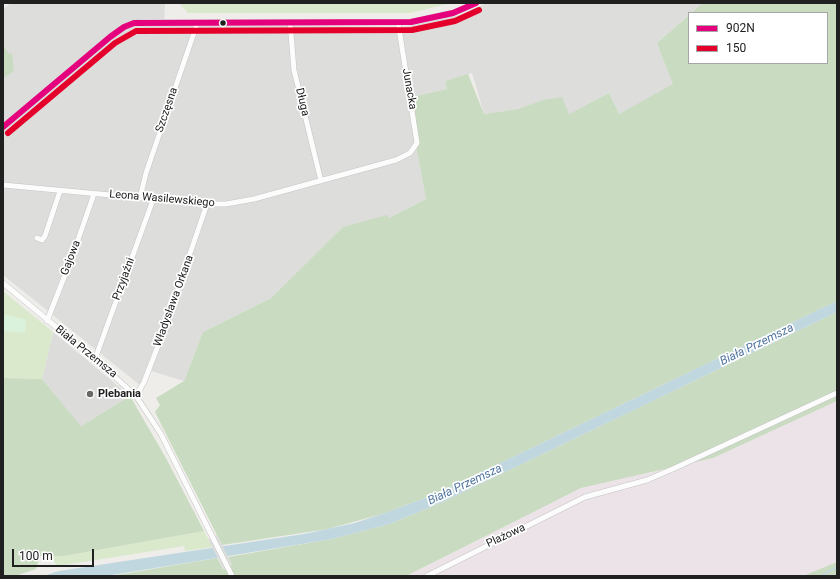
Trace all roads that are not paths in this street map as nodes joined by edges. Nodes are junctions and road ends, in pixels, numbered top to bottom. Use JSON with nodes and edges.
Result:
{"nodes":[{"id":1,"x":476,"y":3,"type":"edge"},
{"id":2,"x":196,"y":22,"type":"junction"},
{"id":3,"x":290,"y":22,"type":"junction"},
{"id":4,"x":398,"y":22,"type":"junction"},
{"id":5,"x":3,"y":127,"type":"edge"},
{"id":6,"x":410,"y":153,"type":"joint"},
{"id":7,"x":321,"y":181,"type":"junction"},
{"id":8,"x":3,"y":185,"type":"edge"},
{"id":9,"x":60,"y":190,"type":"junction"},
{"id":10,"x":94,"y":194,"type":"junction"},
{"id":11,"x":140,"y":198,"type":"junction"},
{"id":12,"x":153,"y":200,"type":"junction"},
{"id":13,"x":207,"y":204,"type":"junction"},
{"id":14,"x":37,"y":238,"type":"dead end"},
{"id":15,"x":3,"y":283,"type":"edge"},
{"id":16,"x":47,"y":321,"type":"junction"},
{"id":17,"x":95,"y":359,"type":"junction"},
{"id":18,"x":837,"y":393,"type":"edge"},
{"id":19,"x":136,"y":396,"type":"junction"},
{"id":20,"x":232,"y":576,"type":"edge"},
{"id":21,"x":427,"y":576,"type":"edge"}],
"edges":[{"from":1,"to":4,"type":"street"},
{"from":2,"to":3,"type":"street"},
{"from":2,"to":5,"type":"street"},
{"from":2,"to":11,"type":"street","name":"Szczęsna"},
{"from":3,"to":4,"type":"street"},
{"from":3,"to":7,"type":"street","name":"Długa"},
{"from":4,"to":6,"type":"street","name":"Junacka"},
{"from":6,"to":7,"type":"street","name":"Leona Wasilewskiego"},
{"from":7,"to":13,"type":"street","name":"Leona Wasilewskiego"},
{"from":8,"to":9,"type":"street","name":"Leona Wasilewskiego"},
{"from":9,"to":10,"type":"street","name":"Leona Wasilewskiego"},
{"from":9,"to":14,"type":"street"},
{"from":10,"to":11,"type":"street","name":"Leona Wasilewskiego"},
{"from":10,"to":16,"type":"street","name":"Gajowa"},
{"from":11,"to":12,"type":"street","name":"Leona Wasilewskiego"},
{"from":12,"to":13,"type":"street","name":"Leona Wasilewskiego"},
{"from":12,"to":17,"type":"street","name":"Przyjaźni"},
{"from":13,"to":19,"type":"street","name":"Władysława Orkana"},
{"from":15,"to":16,"type":"street","name":"Biała Przemsza"},
{"from":16,"to":17,"type":"street","name":"Biała Przemsza"},
{"from":17,"to":19,"type":"street","name":"Biała Przemsza"},
{"from":18,"to":21,"type":"street","name":"Plażowa"},
{"from":19,"to":20,"type":"street","name":"Biała Przemsza"}]}
